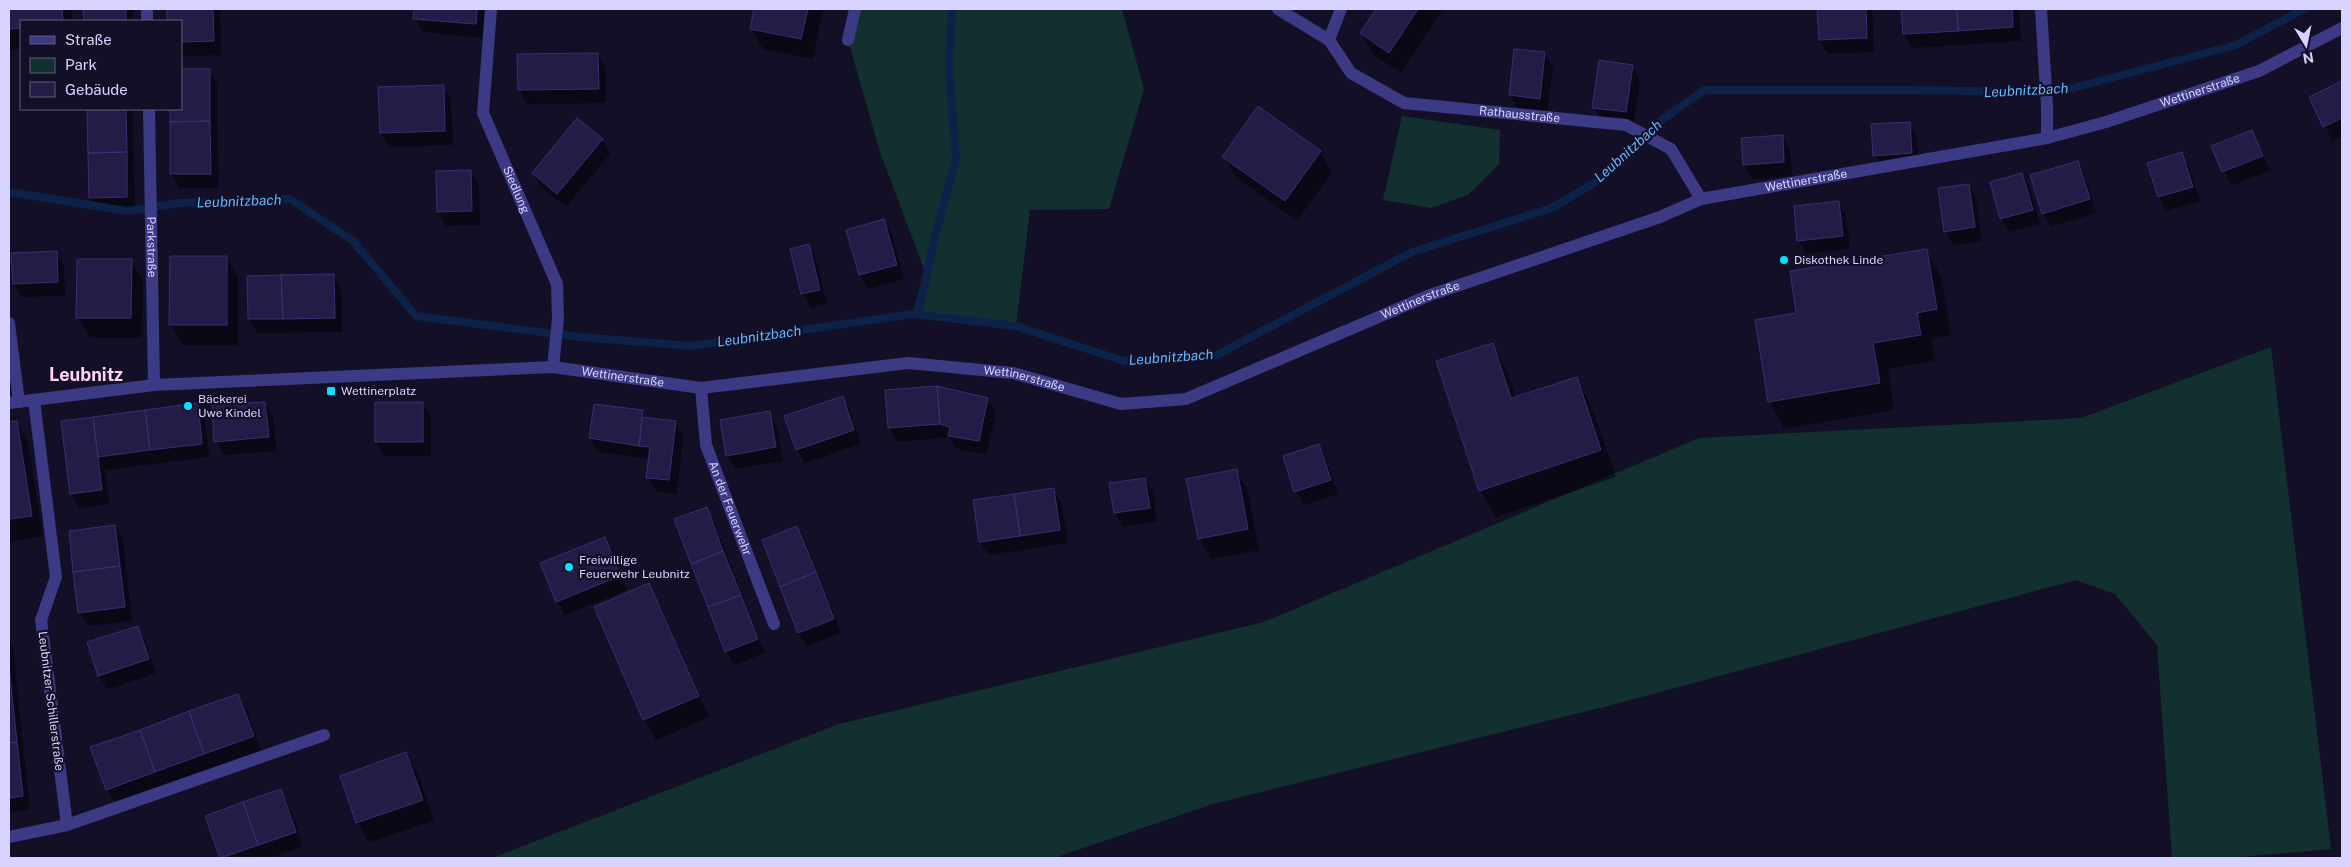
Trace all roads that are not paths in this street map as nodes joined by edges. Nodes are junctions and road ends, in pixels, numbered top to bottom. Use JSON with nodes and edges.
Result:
{"nodes":[{"id":1,"x":491,"y":9,"type":"edge"},
{"id":2,"x":855,"y":9,"type":"edge"},
{"id":3,"x":1278,"y":9,"type":"edge"},
{"id":4,"x":1341,"y":9,"type":"edge"},
{"id":5,"x":2042,"y":9,"type":"edge"},
{"id":6,"x":2342,"y":28,"type":"edge"},
{"id":7,"x":848,"y":40,"type":"dead end"},
{"id":8,"x":1329,"y":40,"type":"junction"},
{"id":9,"x":149,"y":110,"type":"edge"},
{"id":10,"x":2047,"y":138,"type":"junction"},
{"id":11,"x":1701,"y":199,"type":"junction"},
{"id":12,"x":9,"y":323,"type":"edge"},
{"id":13,"x":553,"y":367,"type":"junction"},
{"id":14,"x":154,"y":385,"type":"junction"},
{"id":15,"x":701,"y":388,"type":"junction"},
{"id":16,"x":34,"y":400,"type":"junction"},
{"id":17,"x":14,"y":402,"type":"edge"},
{"id":18,"x":774,"y":624,"type":"dead end"},
{"id":19,"x":324,"y":735,"type":"dead end"},
{"id":20,"x":67,"y":825,"type":"junction"},
{"id":21,"x":9,"y":837,"type":"edge"}],
"edges":[{"from":1,"to":13,"type":"street","name":"Siedlung"},
{"from":2,"to":7,"type":"street"},
{"from":3,"to":8,"type":"street","name":"Rathausstraße"},
{"from":4,"to":8,"type":"street"},
{"from":5,"to":10,"type":"street"},
{"from":6,"to":10,"type":"street","name":"Wettinerstraße"},
{"from":8,"to":11,"type":"street","name":"Rathausstraße"},
{"from":9,"to":14,"type":"street","name":"Parkstraße"},
{"from":10,"to":11,"type":"street","name":"Wettinerstraße"},
{"from":11,"to":15,"type":"street","name":"Wettinerstraße"},
{"from":12,"to":17,"type":"street"},
{"from":13,"to":14,"type":"street","name":"Wettinerstraße"},
{"from":13,"to":15,"type":"street","name":"Wettinerstraße"},
{"from":14,"to":16,"type":"street"},
{"from":15,"to":18,"type":"street","name":"An der Feuerwehr"},
{"from":16,"to":17,"type":"street"},
{"from":16,"to":20,"type":"street","name":"Leubnitzer Schillerstraße"},
{"from":19,"to":20,"type":"street"},
{"from":20,"to":21,"type":"street"}]}
